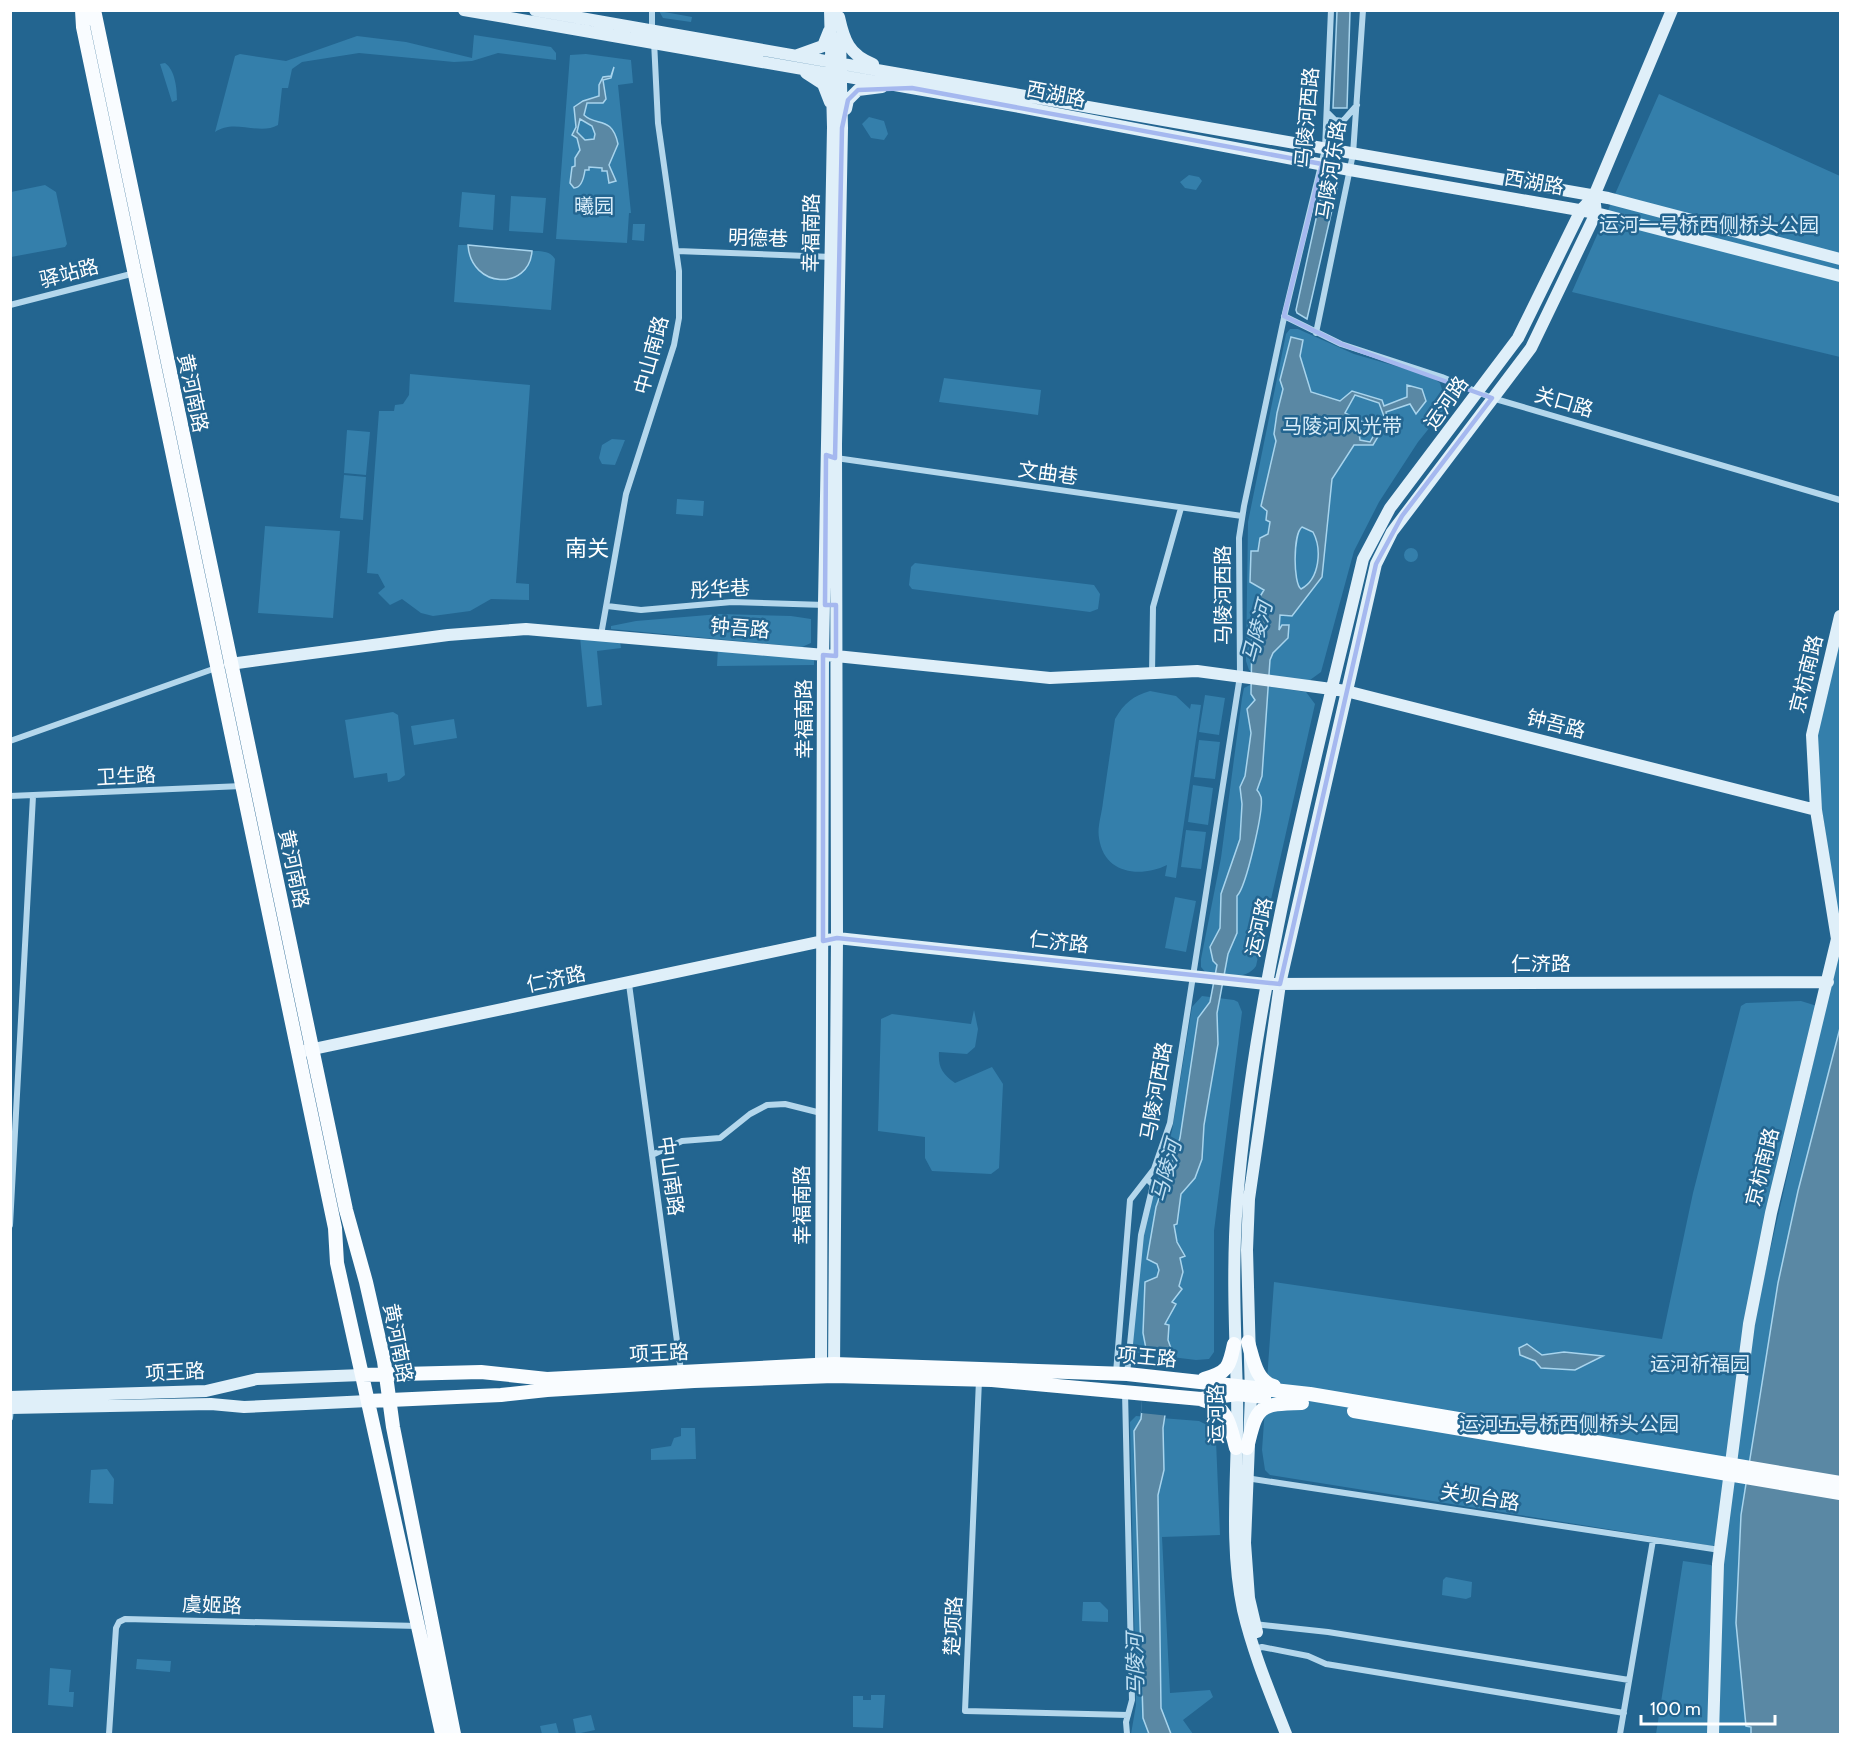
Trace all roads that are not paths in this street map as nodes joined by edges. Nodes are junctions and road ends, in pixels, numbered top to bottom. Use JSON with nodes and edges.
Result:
{"nodes":[{"id":1,"x":81,"y":10,"type":"edge"},
{"id":2,"x":94,"y":10,"type":"edge"},
{"id":3,"x":100,"y":10,"type":"edge"},
{"id":4,"x":464,"y":10,"type":"edge"},
{"id":5,"x":534,"y":10,"type":"edge"},
{"id":6,"x":652,"y":10,"type":"edge"},
{"id":7,"x":1331,"y":10,"type":"edge"},
{"id":8,"x":1363,"y":10,"type":"edge"},
{"id":9,"x":1671,"y":10,"type":"edge"},
{"id":10,"x":834,"y":14,"type":"edge"},
{"id":11,"x":90,"y":27,"type":"junction"},
{"id":12,"x":653,"y":38,"type":"junction"},
{"id":13,"x":792,"y":62,"type":"junction"},
{"id":14,"x":838,"y":68,"type":"junction"},
{"id":15,"x":913,"y":82,"type":"junction"},
{"id":16,"x":1357,"y":104,"type":"junction"},
{"id":17,"x":1328,"y":112,"type":"junction"},
{"id":18,"x":838,"y":127,"type":"junction"},
{"id":19,"x":1325,"y":149,"type":"junction"},
{"id":20,"x":1353,"y":154,"type":"junction"},
{"id":21,"x":1322,"y":164,"type":"junction"},
{"id":22,"x":1350,"y":170,"type":"junction"},
{"id":23,"x":1594,"y":196,"type":"junction"},
{"id":24,"x":1581,"y":210,"type":"junction"},
{"id":25,"x":1596,"y":213,"type":"junction"},
{"id":26,"x":677,"y":251,"type":"junction"},
{"id":27,"x":835,"y":258,"type":"junction"},
{"id":28,"x":1840,"y":259,"type":"edge"},
{"id":29,"x":135,"y":273,"type":"junction"},
{"id":30,"x":1840,"y":276,"type":"edge"},
{"id":31,"x":10,"y":305,"type":"edge"},
{"id":32,"x":1284,"y":316,"type":"junction"},
{"id":33,"x":1316,"y":333,"type":"junction"},
{"id":34,"x":1477,"y":392,"type":"junction"},
{"id":35,"x":1492,"y":398,"type":"junction"},
{"id":36,"x":831,"y":456,"type":"junction"},
{"id":37,"x":1840,"y":500,"type":"edge"},
{"id":38,"x":1181,"y":508,"type":"junction"},
{"id":39,"x":1242,"y":516,"type":"junction"},
{"id":40,"x":830,"y":605,"type":"junction"},
{"id":41,"x":607,"y":606,"type":"junction"},
{"id":42,"x":1840,"y":616,"type":"edge"},
{"id":43,"x":601,"y":635,"type":"junction"},
{"id":44,"x":830,"y":656,"type":"junction"},
{"id":45,"x":224,"y":666,"type":"junction"},
{"id":46,"x":1152,"y":674,"type":"junction"},
{"id":47,"x":1244,"y":676,"type":"junction"},
{"id":48,"x":1332,"y":688,"type":"junction"},
{"id":49,"x":1346,"y":690,"type":"junction"},
{"id":50,"x":10,"y":741,"type":"edge"},
{"id":51,"x":242,"y":786,"type":"junction"},
{"id":52,"x":10,"y":796,"type":"edge"},
{"id":53,"x":33,"y":796,"type":"junction"},
{"id":54,"x":1816,"y":810,"type":"junction"},
{"id":55,"x":837,"y":938,"type":"junction"},
{"id":56,"x":823,"y":941,"type":"junction"},
{"id":57,"x":1191,"y":976,"type":"junction"},
{"id":58,"x":1828,"y":982,"type":"junction"},
{"id":59,"x":629,"y":984,"type":"junction"},
{"id":60,"x":1266,"y":984,"type":"junction"},
{"id":61,"x":1280,"y":984,"type":"junction"},
{"id":62,"x":312,"y":1049,"type":"junction"},
{"id":63,"x":297,"y":1053,"type":"junction"},
{"id":64,"x":822,"y":1114,"type":"junction"},
{"id":65,"x":652,"y":1155,"type":"junction"},
{"id":66,"x":1147,"y":1179,"type":"junction"},
{"id":67,"x":10,"y":1225,"type":"edge"},
{"id":68,"x":1241,"y":1343,"type":"junction"},
{"id":69,"x":827,"y":1370,"type":"junction"},
{"id":70,"x":681,"y":1371,"type":"junction"},
{"id":71,"x":1121,"y":1373,"type":"junction"},
{"id":72,"x":387,"y":1374,"type":"junction"},
{"id":73,"x":362,"y":1375,"type":"junction"},
{"id":74,"x":980,"y":1380,"type":"junction"},
{"id":75,"x":1197,"y":1382,"type":"junction"},
{"id":76,"x":1244,"y":1390,"type":"junction"},
{"id":77,"x":1125,"y":1391,"type":"junction"},
{"id":78,"x":10,"y":1397,"type":"edge"},
{"id":79,"x":1201,"y":1399,"type":"junction"},
{"id":80,"x":1306,"y":1399,"type":"junction"},
{"id":81,"x":368,"y":1401,"type":"junction"},
{"id":82,"x":389,"y":1401,"type":"junction"},
{"id":83,"x":11,"y":1408,"type":"edge"},
{"id":84,"x":10,"y":1418,"type":"edge"},
{"id":85,"x":1242,"y":1448,"type":"junction"},
{"id":86,"x":1241,"y":1477,"type":"junction"},
{"id":87,"x":1840,"y":1483,"type":"edge"},
{"id":88,"x":1840,"y":1493,"type":"edge"},
{"id":89,"x":1653,"y":1540,"type":"junction"},
{"id":90,"x":1720,"y":1550,"type":"junction"},
{"id":91,"x":1251,"y":1625,"type":"junction"},
{"id":92,"x":419,"y":1626,"type":"junction"},
{"id":93,"x":1258,"y":1648,"type":"junction"},
{"id":94,"x":1629,"y":1680,"type":"junction"},
{"id":95,"x":1624,"y":1713,"type":"junction"},
{"id":96,"x":1128,"y":1715,"type":"junction"},
{"id":97,"x":109,"y":1734,"type":"edge"},
{"id":98,"x":442,"y":1734,"type":"edge"},
{"id":99,"x":454,"y":1734,"type":"edge"},
{"id":100,"x":1127,"y":1734,"type":"edge"},
{"id":101,"x":1286,"y":1734,"type":"edge"},
{"id":102,"x":1295,"y":1734,"type":"edge"},
{"id":103,"x":1620,"y":1734,"type":"edge"},
{"id":104,"x":1713,"y":1734,"type":"edge"}],
"edges":[{"from":1,"to":11,"type":"main road"},
{"from":2,"to":11,"type":"main road","name":"黄河南路"},
{"from":3,"to":11,"type":"street"},
{"from":4,"to":12,"type":"street","name":"西湖路"},
{"from":5,"to":12,"type":"street","name":"西湖路"},
{"from":6,"to":12,"type":"street","name":"中山南路"},
{"from":7,"to":17,"type":"street","name":"马陵河西路"},
{"from":8,"to":16,"type":"street","name":"马陵河东路"},
{"from":9,"to":23,"type":"street","name":"运河路"},
{"from":10,"to":13,"type":"street"},
{"from":10,"to":14,"type":"street","name":"幸福南路"},
{"from":10,"to":15,"type":"street"},
{"from":11,"to":29,"type":"main road","name":"黄河南路"},
{"from":11,"to":45,"type":"main road","name":"黄河南路"},
{"from":12,"to":13,"type":"street","name":"西湖路"},
{"from":12,"to":26,"type":"street","name":"中山南路"},
{"from":13,"to":14,"type":"street","name":"西湖路"},
{"from":13,"to":18,"type":"street"},
{"from":14,"to":15,"type":"street","name":"西湖路"},
{"from":14,"to":18,"type":"street","name":"幸福南路"},
{"from":15,"to":18,"type":"street"},
{"from":15,"to":19,"type":"street","name":"西湖路"},
{"from":15,"to":21,"type":"street","name":"西湖路"},
{"from":16,"to":17,"type":"street"},
{"from":16,"to":20,"type":"street","name":"马陵河东路"},
{"from":17,"to":19,"type":"street","name":"马陵河西路"},
{"from":18,"to":27,"type":"street","name":"幸福南路"},
{"from":19,"to":20,"type":"street","name":"西湖路"},
{"from":19,"to":21,"type":"street","name":"马陵河西路"},
{"from":20,"to":22,"type":"street","name":"马陵河东路"},
{"from":20,"to":23,"type":"street","name":"西湖路"},
{"from":21,"to":22,"type":"street","name":"西湖路"},
{"from":21,"to":32,"type":"street","name":"马陵河西路"},
{"from":22,"to":24,"type":"street","name":"西湖路"},
{"from":22,"to":33,"type":"street","name":"马陵河东路"},
{"from":23,"to":24,"type":"street","name":"运河路"},
{"from":23,"to":25,"type":"street","name":"运河路"},
{"from":23,"to":28,"type":"street","name":"西湖路"},
{"from":24,"to":25,"type":"street","name":"西湖路"},
{"from":24,"to":34,"type":"street","name":"运河路"},
{"from":25,"to":30,"type":"street","name":"西湖路"},
{"from":25,"to":35,"type":"street","name":"运河路"},
{"from":26,"to":27,"type":"street","name":"明德巷"},
{"from":26,"to":41,"type":"street","name":"中山南路"},
{"from":27,"to":36,"type":"street","name":"幸福南路"},
{"from":29,"to":31,"type":"street","name":"驿站路"},
{"from":29,"to":45,"type":"main road","name":"黄河南路"},
{"from":32,"to":33,"type":"street","name":"关口路"},
{"from":32,"to":39,"type":"street","name":"马陵河西路"},
{"from":33,"to":34,"type":"street","name":"关口路"},
{"from":34,"to":35,"type":"street","name":"关口路"},
{"from":34,"to":48,"type":"street","name":"运河路"},
{"from":35,"to":37,"type":"street","name":"关口路"},
{"from":35,"to":49,"type":"street","name":"运河路"},
{"from":36,"to":38,"type":"street","name":"文曲巷"},
{"from":36,"to":40,"type":"street","name":"幸福南路"},
{"from":38,"to":39,"type":"street","name":"文曲巷"},
{"from":38,"to":46,"type":"street"},
{"from":39,"to":47,"type":"street","name":"马陵河西路"},
{"from":40,"to":41,"type":"street","name":"彤华巷"},
{"from":40,"to":44,"type":"street","name":"幸福南路"},
{"from":41,"to":43,"type":"street","name":"中山南路"},
{"from":42,"to":54,"type":"street","name":"京杭南路"},
{"from":43,"to":44,"type":"street","name":"钟吾路"},
{"from":43,"to":45,"type":"street","name":"钟吾路"},
{"from":44,"to":46,"type":"street","name":"钟吾路"},
{"from":44,"to":55,"type":"street","name":"幸福南路"},
{"from":44,"to":56,"type":"street","name":"幸福南路"},
{"from":45,"to":50,"type":"street"},
{"from":45,"to":51,"type":"main road","name":"黄河南路"},
{"from":45,"to":62,"type":"main road","name":"黄河南路"},
{"from":46,"to":47,"type":"street","name":"钟吾路"},
{"from":47,"to":48,"type":"street","name":"钟吾路"},
{"from":47,"to":57,"type":"street","name":"马陵河西路"},
{"from":48,"to":49,"type":"street","name":"钟吾路"},
{"from":48,"to":60,"type":"street","name":"运河路"},
{"from":49,"to":54,"type":"street","name":"钟吾路"},
{"from":49,"to":61,"type":"street","name":"运河路"},
{"from":51,"to":53,"type":"street","name":"卫生路"},
{"from":51,"to":63,"type":"main road","name":"黄河南路"},
{"from":52,"to":53,"type":"street","name":"卫生路"},
{"from":53,"to":67,"type":"street"},
{"from":54,"to":58,"type":"street","name":"京杭南路"},
{"from":55,"to":56,"type":"street","name":"仁济路"},
{"from":55,"to":57,"type":"street","name":"仁济路"},
{"from":55,"to":69,"type":"street","name":"幸福南路"},
{"from":56,"to":59,"type":"street","name":"仁济路"},
{"from":56,"to":64,"type":"street","name":"幸福南路"},
{"from":57,"to":60,"type":"street","name":"仁济路"},
{"from":57,"to":66,"type":"street","name":"马陵河西路"},
{"from":58,"to":61,"type":"street","name":"仁济路"},
{"from":58,"to":90,"type":"street","name":"京杭南路"},
{"from":59,"to":62,"type":"street","name":"仁济路"},
{"from":59,"to":65,"type":"street","name":"中山南路"},
{"from":60,"to":61,"type":"street","name":"仁济路"},
{"from":60,"to":68,"type":"street","name":"运河路"},
{"from":61,"to":68,"type":"street","name":"运河路"},
{"from":62,"to":63,"type":"street","name":"仁济路"},
{"from":62,"to":72,"type":"main road","name":"黄河南路"},
{"from":63,"to":73,"type":"main road","name":"黄河南路"},
{"from":64,"to":65,"type":"street"},
{"from":64,"to":69,"type":"street","name":"幸福南路"},
{"from":65,"to":70,"type":"street","name":"中山南路"},
{"from":66,"to":71,"type":"street"},
{"from":66,"to":71,"type":"street","name":"马陵河西路"},
{"from":68,"to":75,"type":"main road"},
{"from":68,"to":76,"type":"street","name":"运河路"},
{"from":68,"to":80,"type":"main road"},
{"from":69,"to":70,"type":"main road","name":"项王路"},
{"from":69,"to":71,"type":"main road","name":"项王路"},
{"from":69,"to":74,"type":"main road","name":"项王路"},
{"from":69,"to":82,"type":"main road","name":"项王路"},
{"from":70,"to":72,"type":"main road","name":"项王路"},
{"from":71,"to":75,"type":"main road","name":"项王路"},
{"from":72,"to":73,"type":"main road","name":"项王路"},
{"from":72,"to":82,"type":"main road","name":"黄河南路"},
{"from":73,"to":78,"type":"street","name":"项王路"},
{"from":73,"to":81,"type":"main road","name":"黄河南路"},
{"from":74,"to":77,"type":"main road","name":"项王路"},
{"from":74,"to":96,"type":"street","name":"楚项路"},
{"from":75,"to":76,"type":"main road","name":"项王路"},
{"from":76,"to":79,"type":"main road","name":"项王路"},
{"from":76,"to":80,"type":"main road","name":"项王路"},
{"from":76,"to":85,"type":"street","name":"运河路"},
{"from":77,"to":79,"type":"main road","name":"项王路"},
{"from":77,"to":96,"type":"street"},
{"from":79,"to":85,"type":"main road"},
{"from":80,"to":85,"type":"main road"},
{"from":80,"to":87,"type":"main road"},
{"from":80,"to":88,"type":"main road"},
{"from":81,"to":82,"type":"main road","name":"项王路"},
{"from":81,"to":83,"type":"street","name":"项王路"},
{"from":81,"to":92,"type":"main road","name":"黄河南路"},
{"from":82,"to":99,"type":"main road","name":"黄河南路"},
{"from":83,"to":84,"type":"street"},
{"from":85,"to":86,"type":"street","name":"运河路"},
{"from":86,"to":89,"type":"street","name":"关坝台路"},
{"from":86,"to":91,"type":"street","name":"运河路"},
{"from":89,"to":90,"type":"street","name":"关坝台路"},
{"from":89,"to":94,"type":"street"},
{"from":90,"to":104,"type":"street","name":"京杭南路"},
{"from":91,"to":93,"type":"street","name":"运河路"},
{"from":91,"to":94,"type":"street"},
{"from":92,"to":97,"type":"street","name":"虞姬路"},
{"from":92,"to":98,"type":"main road","name":"黄河南路"},
{"from":93,"to":95,"type":"street"},
{"from":93,"to":101,"type":"street","name":"运河路"},
{"from":93,"to":102,"type":"street","name":"运河路"},
{"from":94,"to":95,"type":"street"},
{"from":95,"to":103,"type":"street"},
{"from":96,"to":100,"type":"street"}]}
